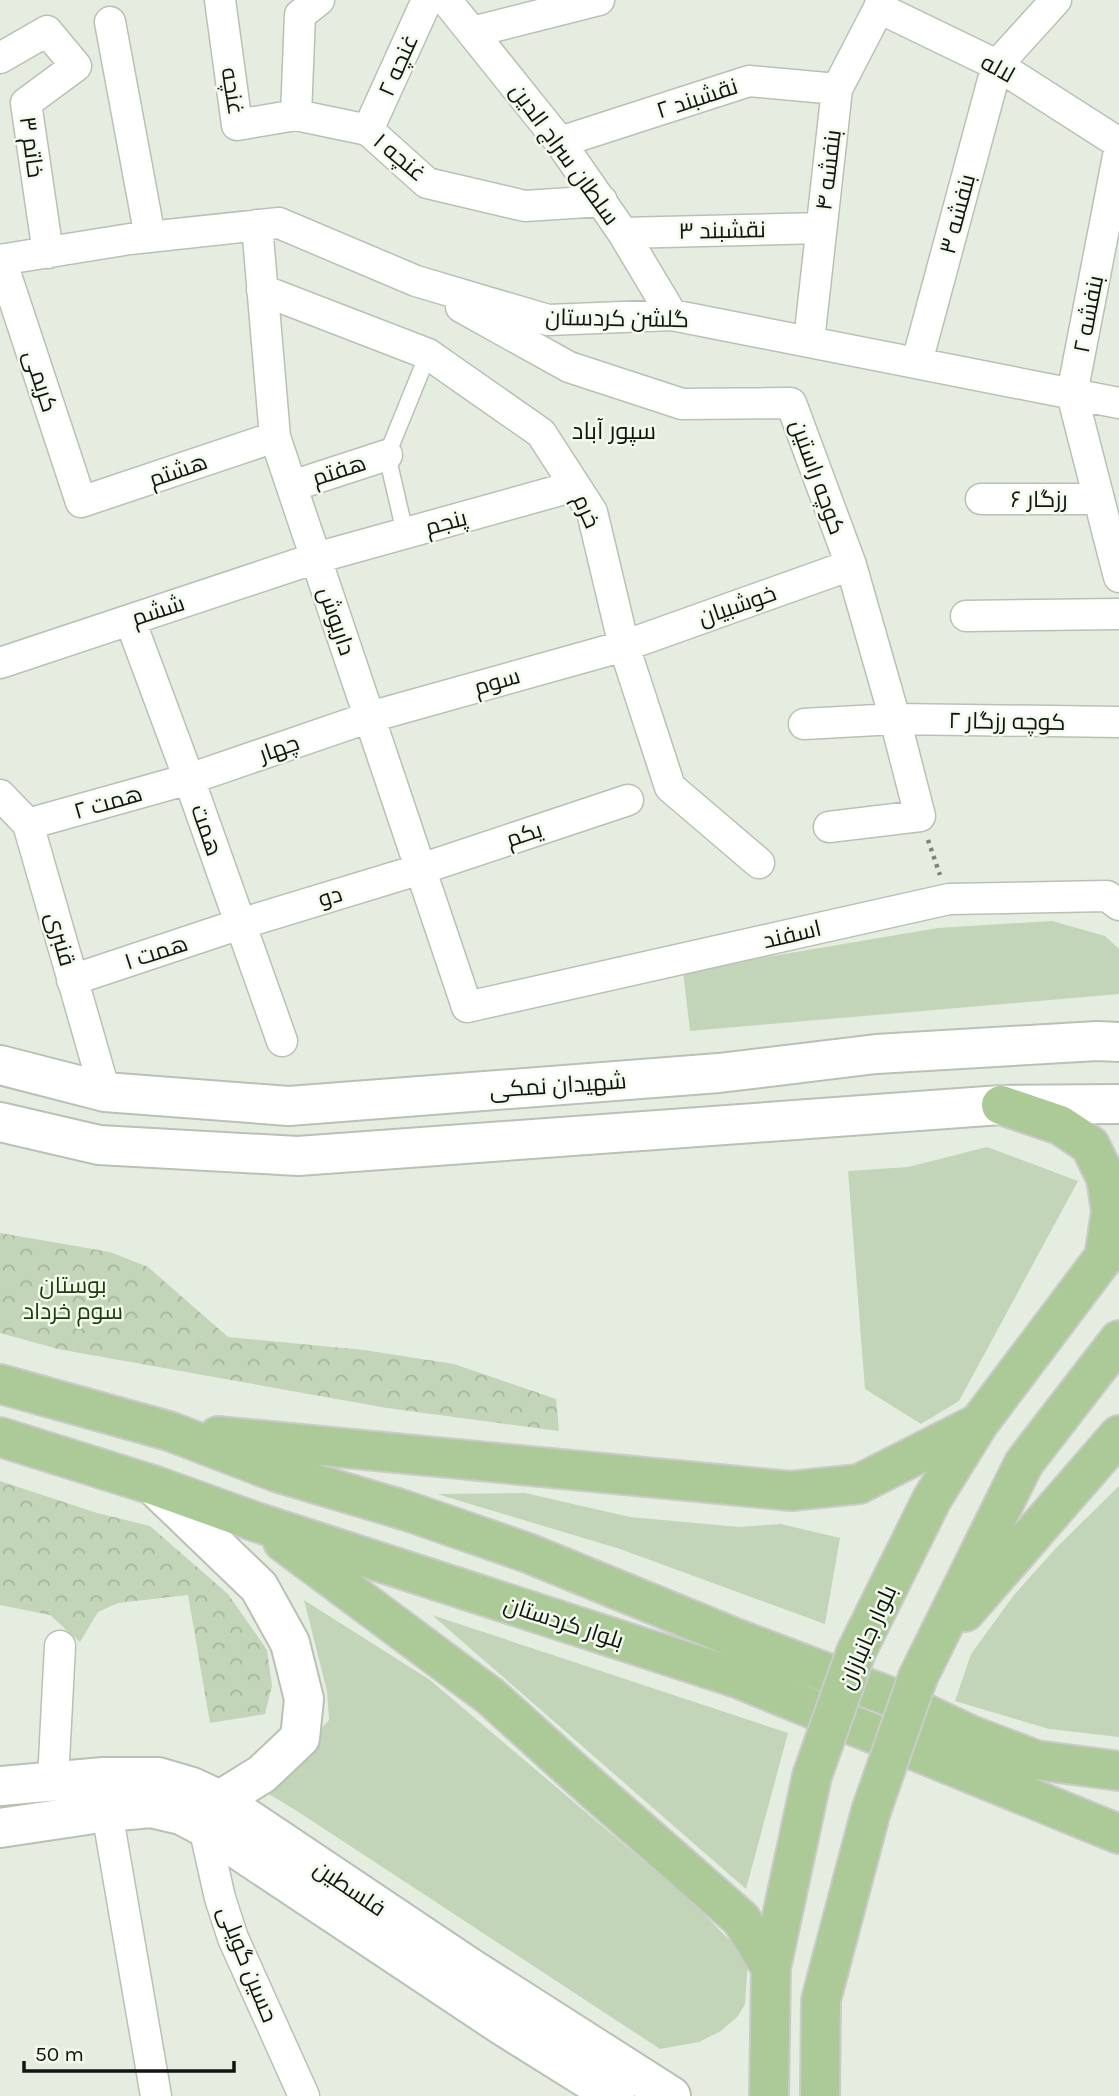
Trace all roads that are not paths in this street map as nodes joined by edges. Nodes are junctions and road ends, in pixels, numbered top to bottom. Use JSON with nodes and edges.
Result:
{"nodes":[{"id":1,"x":220,"y":0,"type":"edge"},
{"id":2,"x":427,"y":0,"type":"edge"},
{"id":3,"x":446,"y":0,"type":"edge"},
{"id":4,"x":599,"y":0,"type":"edge"},
{"id":5,"x":1056,"y":0,"type":"edge"},
{"id":6,"x":880,"y":4,"type":"edge"},
{"id":7,"x":309,"y":8,"type":"edge"},
{"id":8,"x":110,"y":22,"type":"dead end"},
{"id":9,"x":472,"y":32,"type":"junction"},
{"id":10,"x":0,"y":58,"type":"edge"},
{"id":11,"x":118,"y":65,"type":"junction"},
{"id":12,"x":997,"y":65,"type":"junction"},
{"id":13,"x":76,"y":66,"type":"junction"},
{"id":14,"x":837,"y":89,"type":"junction"},
{"id":15,"x":296,"y":115,"type":"junction"},
{"id":16,"x":368,"y":130,"type":"junction"},
{"id":17,"x":561,"y":142,"type":"junction"},
{"id":18,"x":1119,"y":143,"type":"edge"},
{"id":19,"x":1119,"y":151,"type":"edge"},
{"id":20,"x":1115,"y":188,"type":"edge"},
{"id":21,"x":602,"y":201,"type":"junction"},
{"id":22,"x":257,"y":225,"type":"junction"},
{"id":23,"x":821,"y":228,"type":"junction"},
{"id":24,"x":623,"y":233,"type":"junction"},
{"id":25,"x":150,"y":237,"type":"junction"},
{"id":26,"x":48,"y":253,"type":"junction"},
{"id":27,"x":0,"y":260,"type":"edge"},
{"id":28,"x":415,"y":281,"type":"junction"},
{"id":29,"x":262,"y":290,"type":"junction"},
{"id":30,"x":9,"y":315,"type":"edge"},
{"id":31,"x":672,"y":315,"type":"junction"},
{"id":32,"x":809,"y":341,"type":"junction"},
{"id":33,"x":428,"y":354,"type":"junction"},
{"id":34,"x":917,"y":362,"type":"junction"},
{"id":35,"x":1072,"y":394,"type":"junction"},
{"id":36,"x":1119,"y":403,"type":"edge"},
{"id":37,"x":275,"y":437,"type":"junction"},
{"id":38,"x":387,"y":455,"type":"junction"},
{"id":39,"x":292,"y":486,"type":"junction"},
{"id":40,"x":576,"y":486,"type":"junction"},
{"id":41,"x":981,"y":499,"type":"dead end"},
{"id":42,"x":1098,"y":499,"type":"junction"},
{"id":43,"x":81,"y":502,"type":"joint"},
{"id":44,"x":405,"y":533,"type":"junction"},
{"id":45,"x":316,"y":558,"type":"junction"},
{"id":46,"x":850,"y":565,"type":"junction"},
{"id":47,"x":1119,"y":577,"type":"edge"},
{"id":48,"x":1119,"y":614,"type":"edge"},
{"id":49,"x":966,"y":616,"type":"dead end"},
{"id":50,"x":130,"y":620,"type":"junction"},
{"id":51,"x":624,"y":646,"type":"junction"},
{"id":52,"x":0,"y":663,"type":"edge"},
{"id":53,"x":370,"y":717,"type":"junction"},
{"id":54,"x":895,"y":719,"type":"junction"},
{"id":55,"x":1119,"y":722,"type":"edge"},
{"id":56,"x":804,"y":724,"type":"dead end"},
{"id":57,"x":189,"y":779,"type":"junction"},
{"id":58,"x":0,"y":795,"type":"edge"},
{"id":59,"x":628,"y":800,"type":"dead end"},
{"id":60,"x":28,"y":824,"type":"junction"},
{"id":61,"x":829,"y":827,"type":"dead end"},
{"id":62,"x":760,"y":863,"type":"dead end"},
{"id":63,"x":421,"y":869,"type":"junction"},
{"id":64,"x":1119,"y":905,"type":"edge"},
{"id":65,"x":240,"y":924,"type":"junction"},
{"id":66,"x":72,"y":979,"type":"junction"},
{"id":67,"x":467,"y":1007,"type":"joint"},
{"id":68,"x":282,"y":1041,"type":"dead end"},
{"id":69,"x":1119,"y":1042,"type":"edge"},
{"id":70,"x":0,"y":1065,"type":"edge"},
{"id":71,"x":105,"y":1092,"type":"junction"},
{"id":72,"x":1119,"y":1104,"type":"edge"},
{"id":73,"x":1001,"y":1105,"type":"junction"},
{"id":74,"x":0,"y":1122,"type":"edge"},
{"id":75,"x":1112,"y":1247,"type":"edge"},
{"id":76,"x":1119,"y":1340,"type":"edge"},
{"id":77,"x":0,"y":1384,"type":"edge"},
{"id":78,"x":979,"y":1423,"type":"junction"},
{"id":79,"x":169,"y":1431,"type":"junction"},
{"id":80,"x":1119,"y":1435,"type":"edge"},
{"id":81,"x":0,"y":1437,"type":"edge"},
{"id":82,"x":152,"y":1485,"type":"junction"},
{"id":83,"x":256,"y":1522,"type":"junction"},
{"id":84,"x":260,"y":1587,"type":"junction"},
{"id":85,"x":60,"y":1646,"type":"dead end"},
{"id":86,"x":922,"y":1666,"type":"junction"},
{"id":87,"x":1037,"y":1760,"type":"junction"},
{"id":88,"x":1119,"y":1771,"type":"edge"},
{"id":89,"x":53,"y":1780,"type":"junction"},
{"id":90,"x":0,"y":1786,"type":"edge"},
{"id":91,"x":1119,"y":1790,"type":"edge"},
{"id":92,"x":107,"y":1812,"type":"junction"},
{"id":93,"x":212,"y":1814,"type":"junction"},
{"id":94,"x":0,"y":1828,"type":"edge"},
{"id":95,"x":1119,"y":1834,"type":"edge"},
{"id":96,"x":771,"y":1968,"type":"junction"},
{"id":97,"x":768,"y":2095,"type":"edge"},
{"id":98,"x":156,"y":2096,"type":"edge"},
{"id":99,"x":304,"y":2096,"type":"edge"},
{"id":100,"x":615,"y":2096,"type":"edge"},
{"id":101,"x":671,"y":2096,"type":"edge"},
{"id":102,"x":820,"y":2096,"type":"edge"}],
"edges":[{"from":1,"to":15,"type":"street","name":"غنچه"},
{"from":2,"to":16,"type":"street","name":"غنچه ۲"},
{"from":3,"to":9,"type":"street","name":"سلطان سراج الدین"},
{"from":4,"to":9,"type":"street"},
{"from":5,"to":12,"type":"street"},
{"from":6,"to":12,"type":"street","name":"لاله"},
{"from":6,"to":14,"type":"street","name":"بنفشه ۴"},
{"from":7,"to":15,"type":"street"},
{"from":8,"to":11,"type":"street"},
{"from":9,"to":17,"type":"street","name":"سلطان سراج الدین"},
{"from":10,"to":13,"type":"street"},
{"from":11,"to":13,"type":"street"},
{"from":11,"to":25,"type":"street"},
{"from":12,"to":18,"type":"street","name":"لاله"},
{"from":12,"to":34,"type":"street","name":"بنفشه ۳"},
{"from":13,"to":26,"type":"street","name":"خاتم ۳"},
{"from":14,"to":17,"type":"street","name":"نقشبند ۲"},
{"from":14,"to":23,"type":"street","name":"بنفشه ۴"},
{"from":15,"to":16,"type":"street","name":"غنچه ۱"},
{"from":16,"to":21,"type":"street","name":"غنچه ۱"},
{"from":17,"to":21,"type":"street","name":"سلطان سراج الدین"},
{"from":19,"to":20,"type":"street","name":"بنفشه ۲"},
{"from":20,"to":35,"type":"street","name":"بنفشه ۲"},
{"from":21,"to":24,"type":"street","name":"سلطان سراج الدین"},
{"from":22,"to":25,"type":"street","name":"گلشن کردستان"},
{"from":22,"to":28,"type":"street","name":"گلشن کردستان"},
{"from":22,"to":29,"type":"street","name":"داریوش"},
{"from":23,"to":24,"type":"street","name":"نقشبند ۳"},
{"from":23,"to":32,"type":"street","name":"بنفشه ۴"},
{"from":24,"to":31,"type":"street","name":"سلطان سراج الدین"},
{"from":25,"to":26,"type":"street","name":"گلشن کردستان"},
{"from":26,"to":27,"type":"street","name":"گلشن کردستان"},
{"from":27,"to":30,"type":"street","name":"کریمی"},
{"from":28,"to":31,"type":"street","name":"گلشن کردستان"},
{"from":28,"to":46,"type":"street","name":"کوچه راستین"},
{"from":29,"to":33,"type":"street","name":"خرم"},
{"from":29,"to":37,"type":"street","name":"داریوش"},
{"from":30,"to":43,"type":"street","name":"کریمی"},
{"from":31,"to":32,"type":"street","name":"گلشن کردستان"},
{"from":32,"to":34,"type":"street","name":"گلشن کردستان"},
{"from":33,"to":38,"type":"lane"},
{"from":33,"to":40,"type":"street","name":"خرم"},
{"from":34,"to":35,"type":"street","name":"گلشن کردستان"},
{"from":35,"to":36,"type":"street","name":"گلشن کردستان"},
{"from":35,"to":42,"type":"street"},
{"from":37,"to":39,"type":"street","name":"داریوش"},
{"from":37,"to":43,"type":"street","name":"هشتم"},
{"from":38,"to":39,"type":"street","name":"هفتم"},
{"from":38,"to":44,"type":"lane"},
{"from":39,"to":45,"type":"street","name":"داریوش"},
{"from":40,"to":44,"type":"street","name":"پنجم"},
{"from":40,"to":51,"type":"street","name":"خرم"},
{"from":41,"to":42,"type":"street","name":"رزگار ۶"},
{"from":42,"to":47,"type":"street"},
{"from":44,"to":45,"type":"street","name":"پنجم"},
{"from":45,"to":50,"type":"street","name":"ششم"},
{"from":45,"to":53,"type":"street","name":"داریوش"},
{"from":46,"to":51,"type":"street","name":"خوشبیان"},
{"from":46,"to":54,"type":"street","name":"کوچه راستین"},
{"from":48,"to":49,"type":"street"},
{"from":50,"to":52,"type":"street","name":"ششم"},
{"from":50,"to":57,"type":"street","name":"همت"},
{"from":51,"to":53,"type":"street","name":"سوم"},
{"from":51,"to":62,"type":"street","name":"خرم"},
{"from":53,"to":57,"type":"street","name":"چهار"},
{"from":53,"to":63,"type":"street","name":"داریوش"},
{"from":54,"to":55,"type":"street","name":"کوچه رزگار ۲"},
{"from":54,"to":56,"type":"street","name":"کوچه رزگار ۲"},
{"from":54,"to":61,"type":"street","name":"کوچه راستین"},
{"from":57,"to":60,"type":"street","name":"همت ۲"},
{"from":57,"to":65,"type":"street","name":"همت"},
{"from":58,"to":60,"type":"street","name":"قنبری"},
{"from":59,"to":63,"type":"street","name":"یکم"},
{"from":60,"to":66,"type":"street","name":"قنبری"},
{"from":63,"to":65,"type":"street","name":"دو"},
{"from":63,"to":67,"type":"street","name":"داریوش"},
{"from":64,"to":67,"type":"street","name":"اسفند"},
{"from":65,"to":66,"type":"street","name":"همت ۱"},
{"from":65,"to":68,"type":"street","name":"همت"},
{"from":66,"to":71,"type":"street","name":"قنبری"},
{"from":69,"to":71,"type":"main road","name":"شهیدان نمکی"},
{"from":70,"to":71,"type":"main road","name":"شهیدان نمکی"},
{"from":72,"to":73,"type":"main road"},
{"from":73,"to":74,"type":"main road"},
{"from":73,"to":75,"type":"main road"},
{"from":75,"to":78,"type":"main road","name":"بلوار جانبازان"},
{"from":76,"to":86,"type":"main road"},
{"from":77,"to":79,"type":"main road","name":"بلوار کردستان"},
{"from":78,"to":79,"type":"main road"},
{"from":78,"to":96,"type":"main road","name":"بلوار جانبازان","bridge":true},
{"from":79,"to":87,"type":"main road","name":"بلوار کردستان"},
{"from":80,"to":86,"type":"main road"},
{"from":81,"to":82,"type":"main road","name":"بلوار کردستان"},
{"from":82,"to":83,"type":"main road","name":"بلوار کردستان"},
{"from":82,"to":84,"type":"main road"},
{"from":83,"to":84,"type":"main road"},
{"from":83,"to":95,"type":"main road","name":"بلوار کردستان"},
{"from":83,"to":96,"type":"main road"},
{"from":84,"to":93,"type":"main road"},
{"from":85,"to":89,"type":"street"},
{"from":86,"to":102,"type":"main road","bridge":true},
{"from":87,"to":88,"type":"main road","name":"بلوار کردستان"},
{"from":87,"to":91,"type":"main road","name":"بلوار کردستان"},
{"from":89,"to":90,"type":"main road","name":"فلسطین"},
{"from":89,"to":93,"type":"main road","name":"فلسطین"},
{"from":92,"to":93,"type":"main road","name":"فلسطین"},
{"from":92,"to":94,"type":"main road","name":"فلسطین"},
{"from":92,"to":98,"type":"street"},
{"from":93,"to":99,"type":"street","name":"حسین گویلی"},
{"from":93,"to":100,"type":"main road","name":"فلسطین"},
{"from":93,"to":101,"type":"main road","name":"فلسطین"},
{"from":96,"to":97,"type":"main road","name":"بلوار جانبازان"}]}
